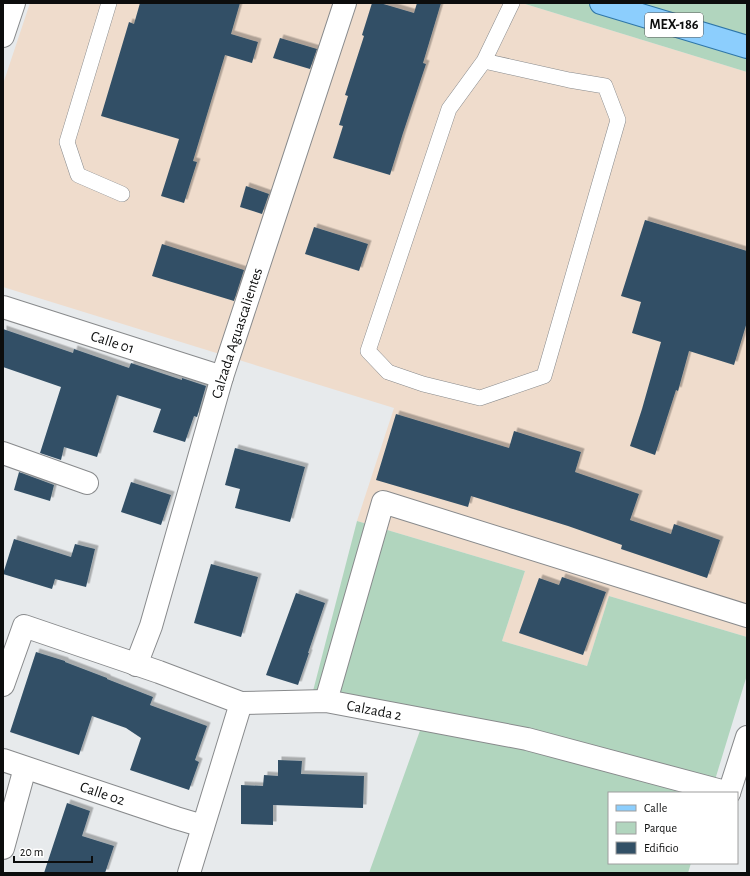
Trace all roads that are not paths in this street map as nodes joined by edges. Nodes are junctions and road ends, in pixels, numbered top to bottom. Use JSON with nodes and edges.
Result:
{"nodes":[{"id":1,"x":14,"y":3,"type":"edge"},
{"id":2,"x":109,"y":3,"type":"edge"},
{"id":3,"x":345,"y":3,"type":"edge"},
{"id":4,"x":512,"y":3,"type":"edge"},
{"id":5,"x":601,"y":3,"type":"edge"},
{"id":6,"x":3,"y":36,"type":"edge"},
{"id":7,"x":747,"y":47,"type":"edge"},
{"id":8,"x":484,"y":61,"type":"junction"},
{"id":9,"x":122,"y":194,"type":"dead end"},
{"id":10,"x":3,"y":307,"type":"edge"},
{"id":11,"x":222,"y":377,"type":"junction"},
{"id":12,"x":3,"y":453,"type":"edge"},
{"id":13,"x":87,"y":483,"type":"dead end"},
{"id":14,"x":747,"y":616,"type":"edge"},
{"id":15,"x":136,"y":664,"type":"junction"},
{"id":16,"x":3,"y":685,"type":"edge"},
{"id":17,"x":326,"y":701,"type":"junction"},
{"id":18,"x":241,"y":703,"type":"junction"},
{"id":19,"x":747,"y":737,"type":"edge"},
{"id":20,"x":3,"y":760,"type":"edge"},
{"id":21,"x":25,"y":768,"type":"junction"},
{"id":22,"x":725,"y":792,"type":"edge"},
{"id":23,"x":729,"y":792,"type":"edge"},
{"id":24,"x":203,"y":826,"type":"junction"},
{"id":25,"x":3,"y":848,"type":"edge"},
{"id":26,"x":189,"y":873,"type":"edge"}],
"edges":[{"from":1,"to":6,"type":"street"},
{"from":2,"to":9,"type":"lane"},
{"from":3,"to":11,"type":"street","name":"Calzada Aguascalientes"},
{"from":4,"to":8,"type":"lane"},
{"from":5,"to":7,"type":"main road","number":"MEX-186"},
{"from":8,"to":8,"type":"lane"},
{"from":10,"to":11,"type":"street","name":"Calle 01"},
{"from":11,"to":15,"type":"street","name":"Calzada Aguascalientes"},
{"from":12,"to":13,"type":"street"},
{"from":14,"to":17,"type":"street"},
{"from":15,"to":16,"type":"street","name":"Calzada 2"},
{"from":15,"to":18,"type":"street","name":"Calzada 2"},
{"from":17,"to":18,"type":"street","name":"Calzada 2"},
{"from":17,"to":22,"type":"street","name":"Calzada 2"},
{"from":18,"to":24,"type":"street"},
{"from":19,"to":23,"type":"street"},
{"from":20,"to":21,"type":"street","name":"Calle 02"},
{"from":21,"to":24,"type":"street","name":"Calle 02"},
{"from":21,"to":25,"type":"street"},
{"from":24,"to":26,"type":"street"}]}
